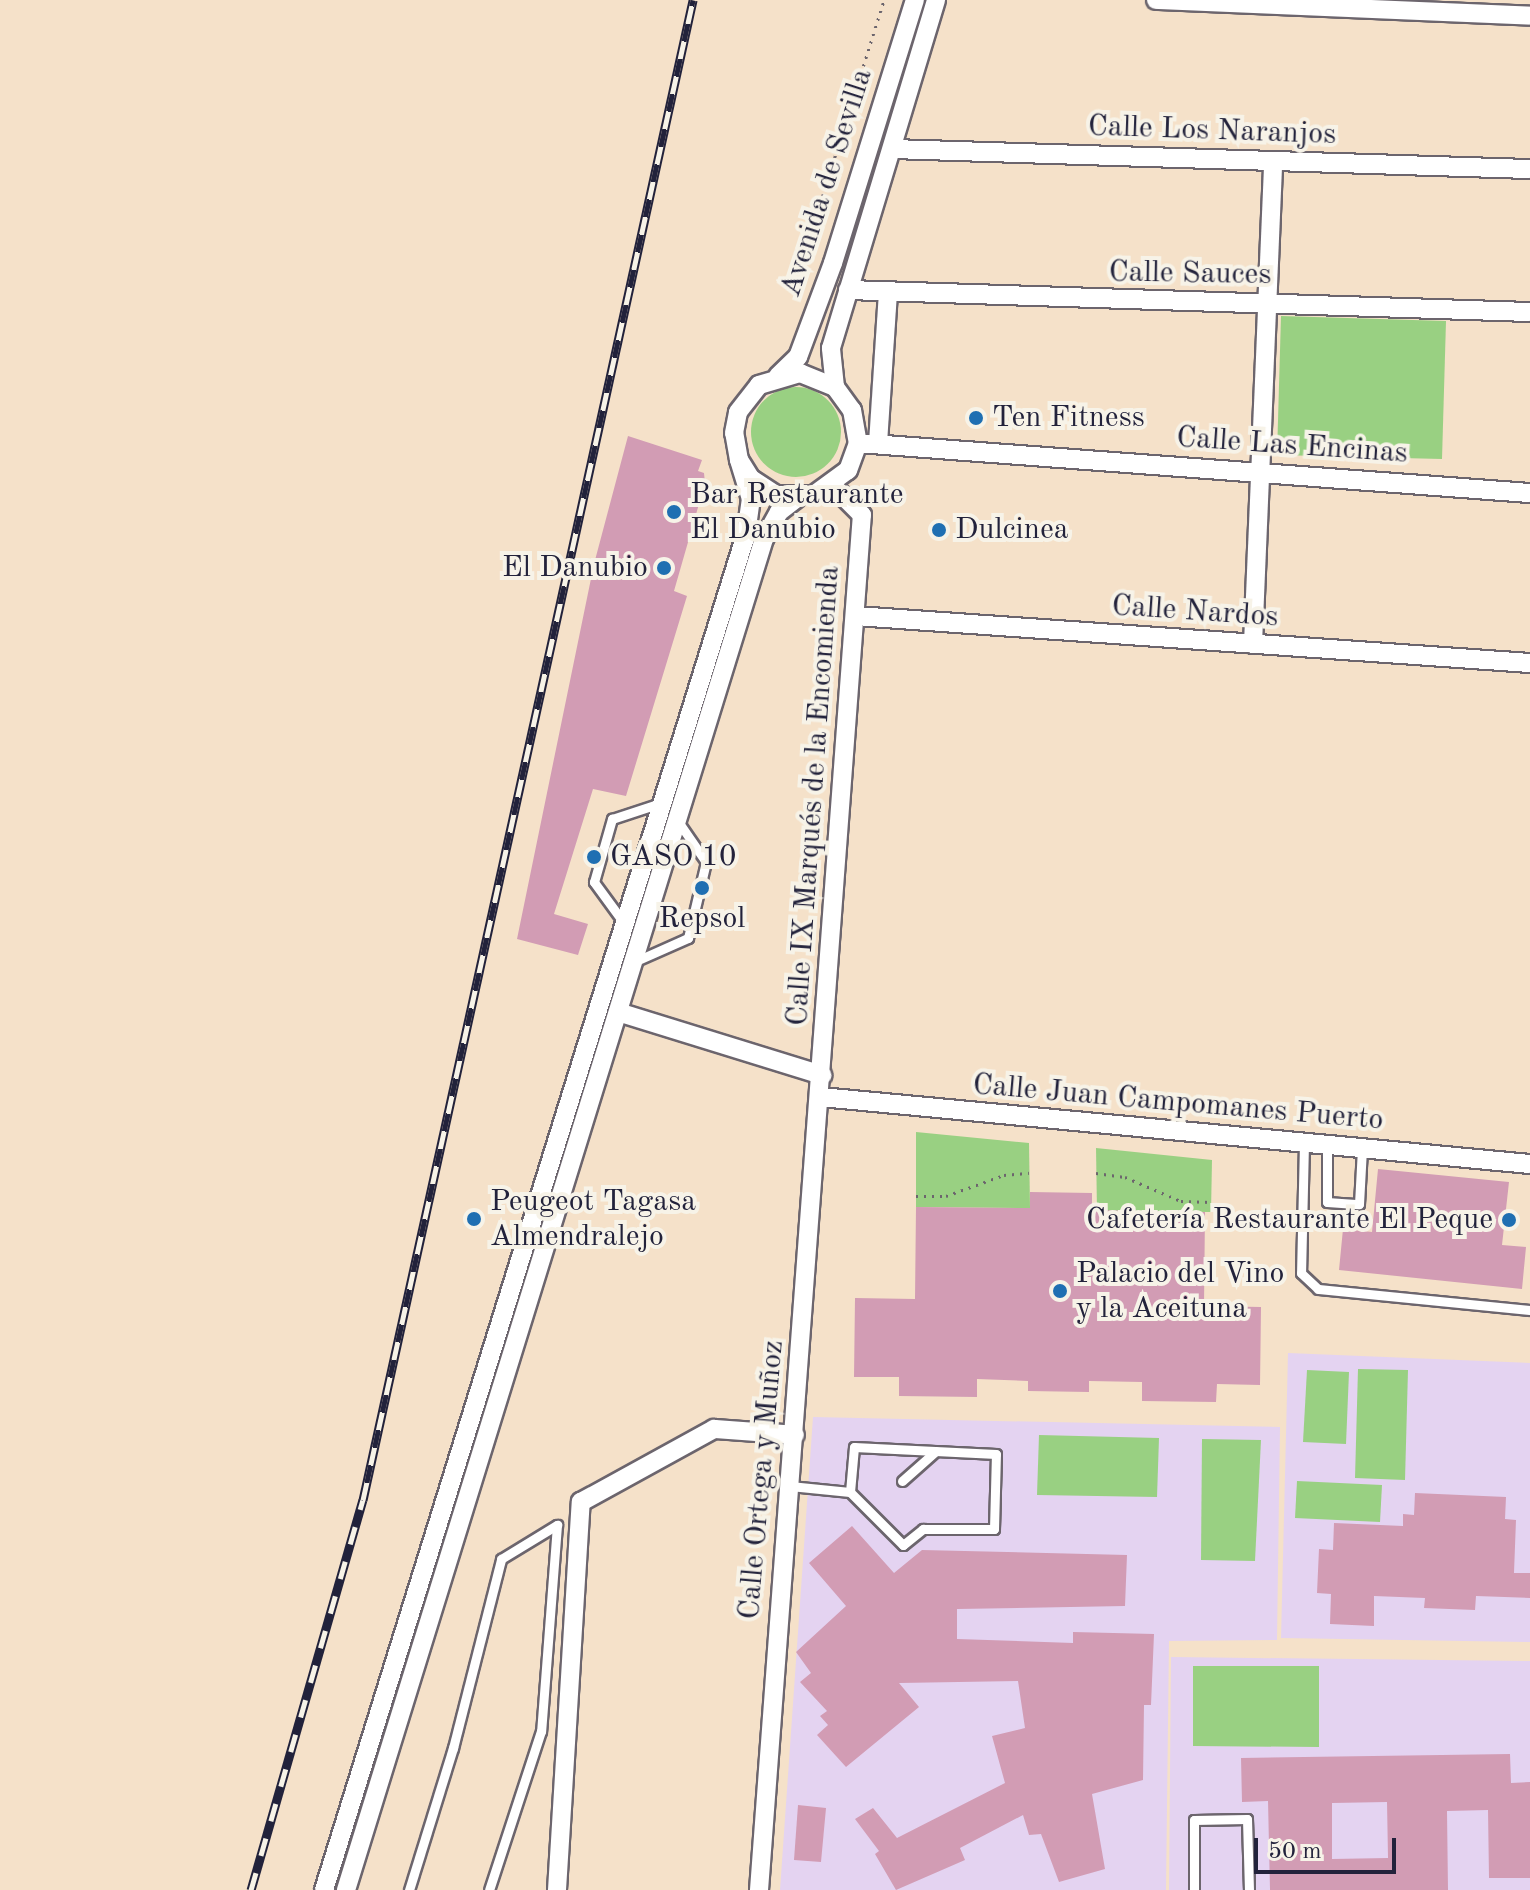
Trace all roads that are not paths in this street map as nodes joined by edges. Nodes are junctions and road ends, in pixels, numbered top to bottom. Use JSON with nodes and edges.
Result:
{"nodes":[{"id":1,"x":915,"y":0,"type":"edge"},
{"id":2,"x":936,"y":0,"type":"edge"},
{"id":3,"x":1156,"y":0,"type":"edge"},
{"id":4,"x":1530,"y":16,"type":"edge"},
{"id":5,"x":892,"y":149,"type":"junction"},
{"id":6,"x":1273,"y":162,"type":"junction"},
{"id":7,"x":1530,"y":169,"type":"edge"},
{"id":8,"x":848,"y":290,"type":"junction"},
{"id":9,"x":888,"y":294,"type":"junction"},
{"id":10,"x":1270,"y":303,"type":"junction"},
{"id":11,"x":1530,"y":312,"type":"edge"},
{"id":12,"x":778,"y":376,"type":"junction"},
{"id":13,"x":835,"y":387,"type":"junction"},
{"id":14,"x":858,"y":443,"type":"junction"},
{"id":15,"x":878,"y":443,"type":"junction"},
{"id":16,"x":739,"y":460,"type":"junction"},
{"id":17,"x":1263,"y":473,"type":"junction"},
{"id":18,"x":833,"y":486,"type":"junction"},
{"id":19,"x":1530,"y":493,"type":"edge"},
{"id":20,"x":797,"y":498,"type":"junction"},
{"id":21,"x":856,"y":616,"type":"junction"},
{"id":22,"x":1253,"y":644,"type":"junction"},
{"id":23,"x":1530,"y":663,"type":"edge"},
{"id":24,"x":661,"y":803,"type":"junction"},
{"id":25,"x":677,"y":819,"type":"junction"},
{"id":26,"x":624,"y":923,"type":"junction"},
{"id":27,"x":633,"y":962,"type":"junction"},
{"id":28,"x":618,"y":1012,"type":"junction"},
{"id":29,"x":822,"y":1075,"type":"junction"},
{"id":30,"x":821,"y":1097,"type":"junction"},
{"id":31,"x":1304,"y":1143,"type":"junction"},
{"id":32,"x":1327,"y":1145,"type":"junction"},
{"id":33,"x":1362,"y":1148,"type":"junction"},
{"id":34,"x":1530,"y":1164,"type":"edge"},
{"id":35,"x":1530,"y":1310,"type":"edge"},
{"id":36,"x":795,"y":1435,"type":"junction"},
{"id":37,"x":936,"y":1451,"type":"junction"},
{"id":38,"x":902,"y":1481,"type":"dead end"},
{"id":39,"x":790,"y":1486,"type":"junction"},
{"id":40,"x":850,"y":1492,"type":"junction"},
{"id":41,"x":324,"y":1890,"type":"edge"},
{"id":42,"x":346,"y":1890,"type":"edge"},
{"id":43,"x":409,"y":1890,"type":"edge"},
{"id":44,"x":489,"y":1890,"type":"edge"},
{"id":45,"x":557,"y":1890,"type":"edge"},
{"id":46,"x":759,"y":1890,"type":"edge"},
{"id":47,"x":1194,"y":1890,"type":"edge"},
{"id":48,"x":1249,"y":1890,"type":"edge"}],
"edges":[{"from":1,"to":12,"type":"street","name":"Avenida de Sevilla"},
{"from":2,"to":5,"type":"street","name":"Avenida de Sevilla"},
{"from":3,"to":4,"type":"street"},
{"from":5,"to":6,"type":"street","name":"Calle Los Naranjos"},
{"from":5,"to":8,"type":"street","name":"Avenida de Sevilla"},
{"from":6,"to":7,"type":"street","name":"Calle Los Naranjos"},
{"from":6,"to":10,"type":"street"},
{"from":8,"to":9,"type":"street","name":"Calle Sauces"},
{"from":8,"to":13,"type":"street","name":"Avenida de Sevilla"},
{"from":9,"to":10,"type":"street","name":"Calle Sauces"},
{"from":9,"to":15,"type":"street"},
{"from":10,"to":11,"type":"street","name":"Calle Sauces"},
{"from":10,"to":17,"type":"street"},
{"from":12,"to":13,"type":"street"},
{"from":12,"to":16,"type":"street"},
{"from":13,"to":14,"type":"street"},
{"from":14,"to":15,"type":"street","name":"Calle Las Encinas"},
{"from":14,"to":18,"type":"street"},
{"from":15,"to":17,"type":"street","name":"Calle Las Encinas"},
{"from":16,"to":20,"type":"street"},
{"from":16,"to":24,"type":"street"},
{"from":17,"to":19,"type":"street","name":"Calle Las Encinas"},
{"from":17,"to":22,"type":"street"},
{"from":18,"to":20,"type":"street"},
{"from":18,"to":21,"type":"street","name":"Calle IX Marqués de la Encomienda"},
{"from":20,"to":25,"type":"street"},
{"from":21,"to":22,"type":"street","name":"Calle Nardos"},
{"from":21,"to":29,"type":"street","name":"Calle IX Marqués de la Encomienda"},
{"from":22,"to":23,"type":"street","name":"Calle Nardos"},
{"from":24,"to":26,"type":"street"},
{"from":24,"to":26,"type":"lane"},
{"from":25,"to":27,"type":"street"},
{"from":25,"to":27,"type":"lane"},
{"from":26,"to":41,"type":"street"},
{"from":27,"to":28,"type":"street"},
{"from":28,"to":29,"type":"street"},
{"from":28,"to":42,"type":"street"},
{"from":29,"to":30,"type":"street","name":"Calle Ortega y Muñoz"},
{"from":30,"to":31,"type":"street","name":"Calle Juan Campomanes Puerto"},
{"from":30,"to":36,"type":"street","name":"Calle Ortega y Muñoz"},
{"from":31,"to":32,"type":"street","name":"Calle Juan Campomanes Puerto"},
{"from":31,"to":35,"type":"lane"},
{"from":32,"to":33,"type":"street","name":"Calle Juan Campomanes Puerto"},
{"from":32,"to":33,"type":"lane"},
{"from":33,"to":34,"type":"street","name":"Calle Juan Campomanes Puerto"},
{"from":36,"to":39,"type":"street","name":"Calle Ortega y Muñoz"},
{"from":36,"to":45,"type":"street"},
{"from":37,"to":38,"type":"lane"},
{"from":37,"to":40,"type":"lane"},
{"from":37,"to":40,"type":"lane"},
{"from":39,"to":40,"type":"lane"},
{"from":39,"to":46,"type":"street","name":"Calle Ortega y Muñoz"},
{"from":43,"to":44,"type":"lane"},
{"from":47,"to":48,"type":"lane"}]}
